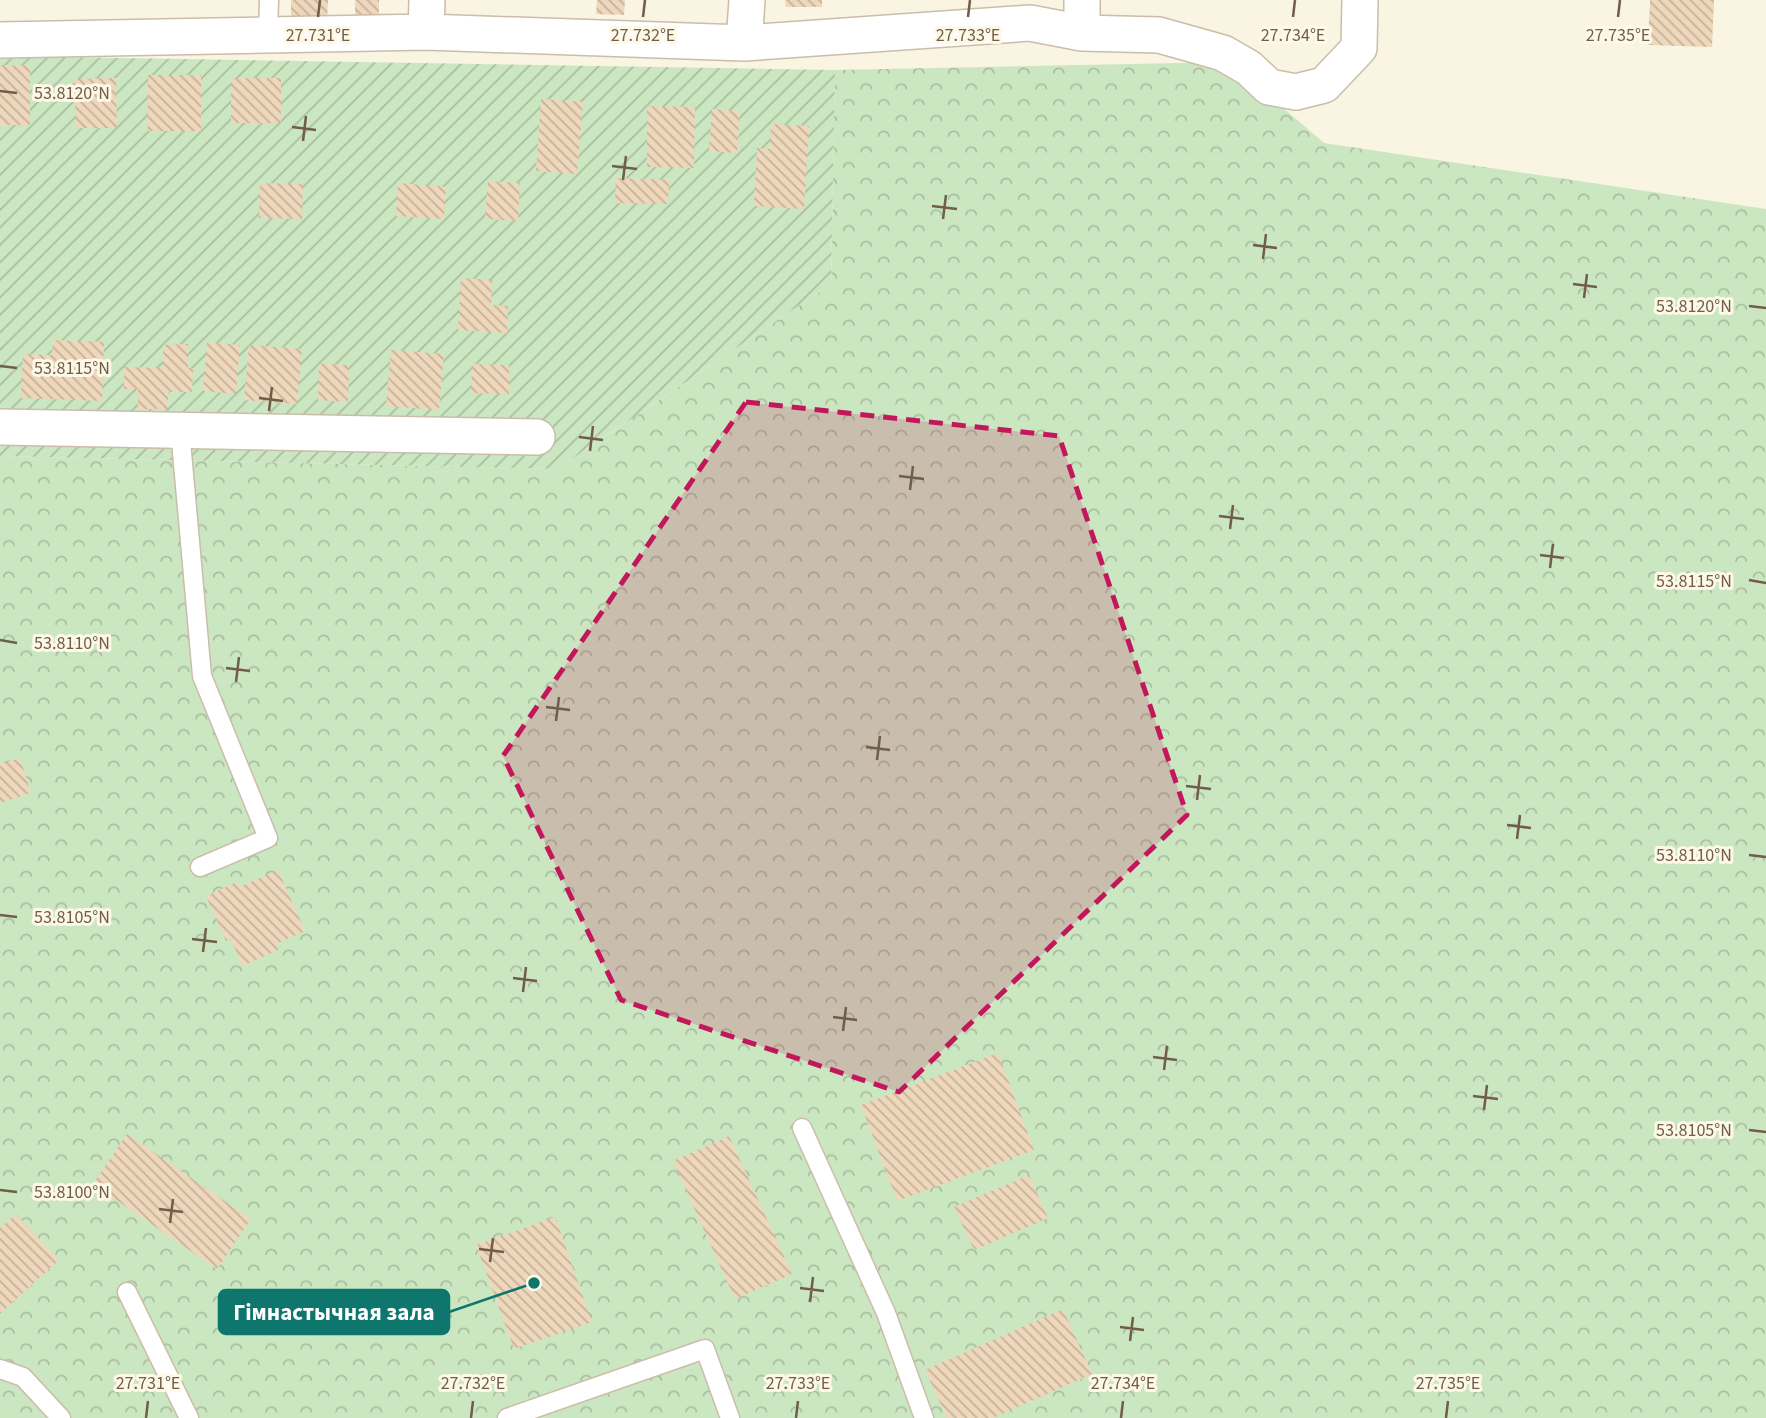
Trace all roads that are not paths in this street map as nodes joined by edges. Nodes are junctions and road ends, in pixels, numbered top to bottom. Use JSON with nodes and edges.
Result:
{"nodes":[{"id":1,"x":747,"y":0,"type":"edge"},
{"id":2,"x":1360,"y":0,"type":"edge"},
{"id":3,"x":426,"y":16,"type":"edge"},
{"id":4,"x":1082,"y":16,"type":"edge"},
{"id":5,"x":268,"y":17,"type":"edge"},
{"id":6,"x":0,"y":40,"type":"edge"},
{"id":7,"x":744,"y":43,"type":"junction"},
{"id":8,"x":0,"y":427,"type":"edge"},
{"id":9,"x":180,"y":430,"type":"junction"},
{"id":10,"x":537,"y":437,"type":"dead end"},
{"id":11,"x":200,"y":867,"type":"dead end"},
{"id":12,"x":802,"y":1128,"type":"dead end"},
{"id":13,"x":127,"y":1292,"type":"dead end"},
{"id":14,"x":0,"y":1368,"type":"edge"},
{"id":15,"x":61,"y":1418,"type":"edge"},
{"id":16,"x":189,"y":1418,"type":"edge"},
{"id":17,"x":506,"y":1418,"type":"edge"},
{"id":18,"x":730,"y":1418,"type":"edge"},
{"id":19,"x":924,"y":1418,"type":"edge"}],
"edges":[{"from":1,"to":7,"type":"street"},
{"from":2,"to":4,"type":"street"},
{"from":3,"to":5,"type":"street"},
{"from":3,"to":7,"type":"street"},
{"from":4,"to":7,"type":"street"},
{"from":5,"to":6,"type":"street"},
{"from":8,"to":9,"type":"street"},
{"from":9,"to":10,"type":"street"},
{"from":9,"to":11,"type":"lane"},
{"from":12,"to":19,"type":"lane"},
{"from":13,"to":16,"type":"lane"},
{"from":14,"to":15,"type":"lane"},
{"from":17,"to":18,"type":"lane"}]}
